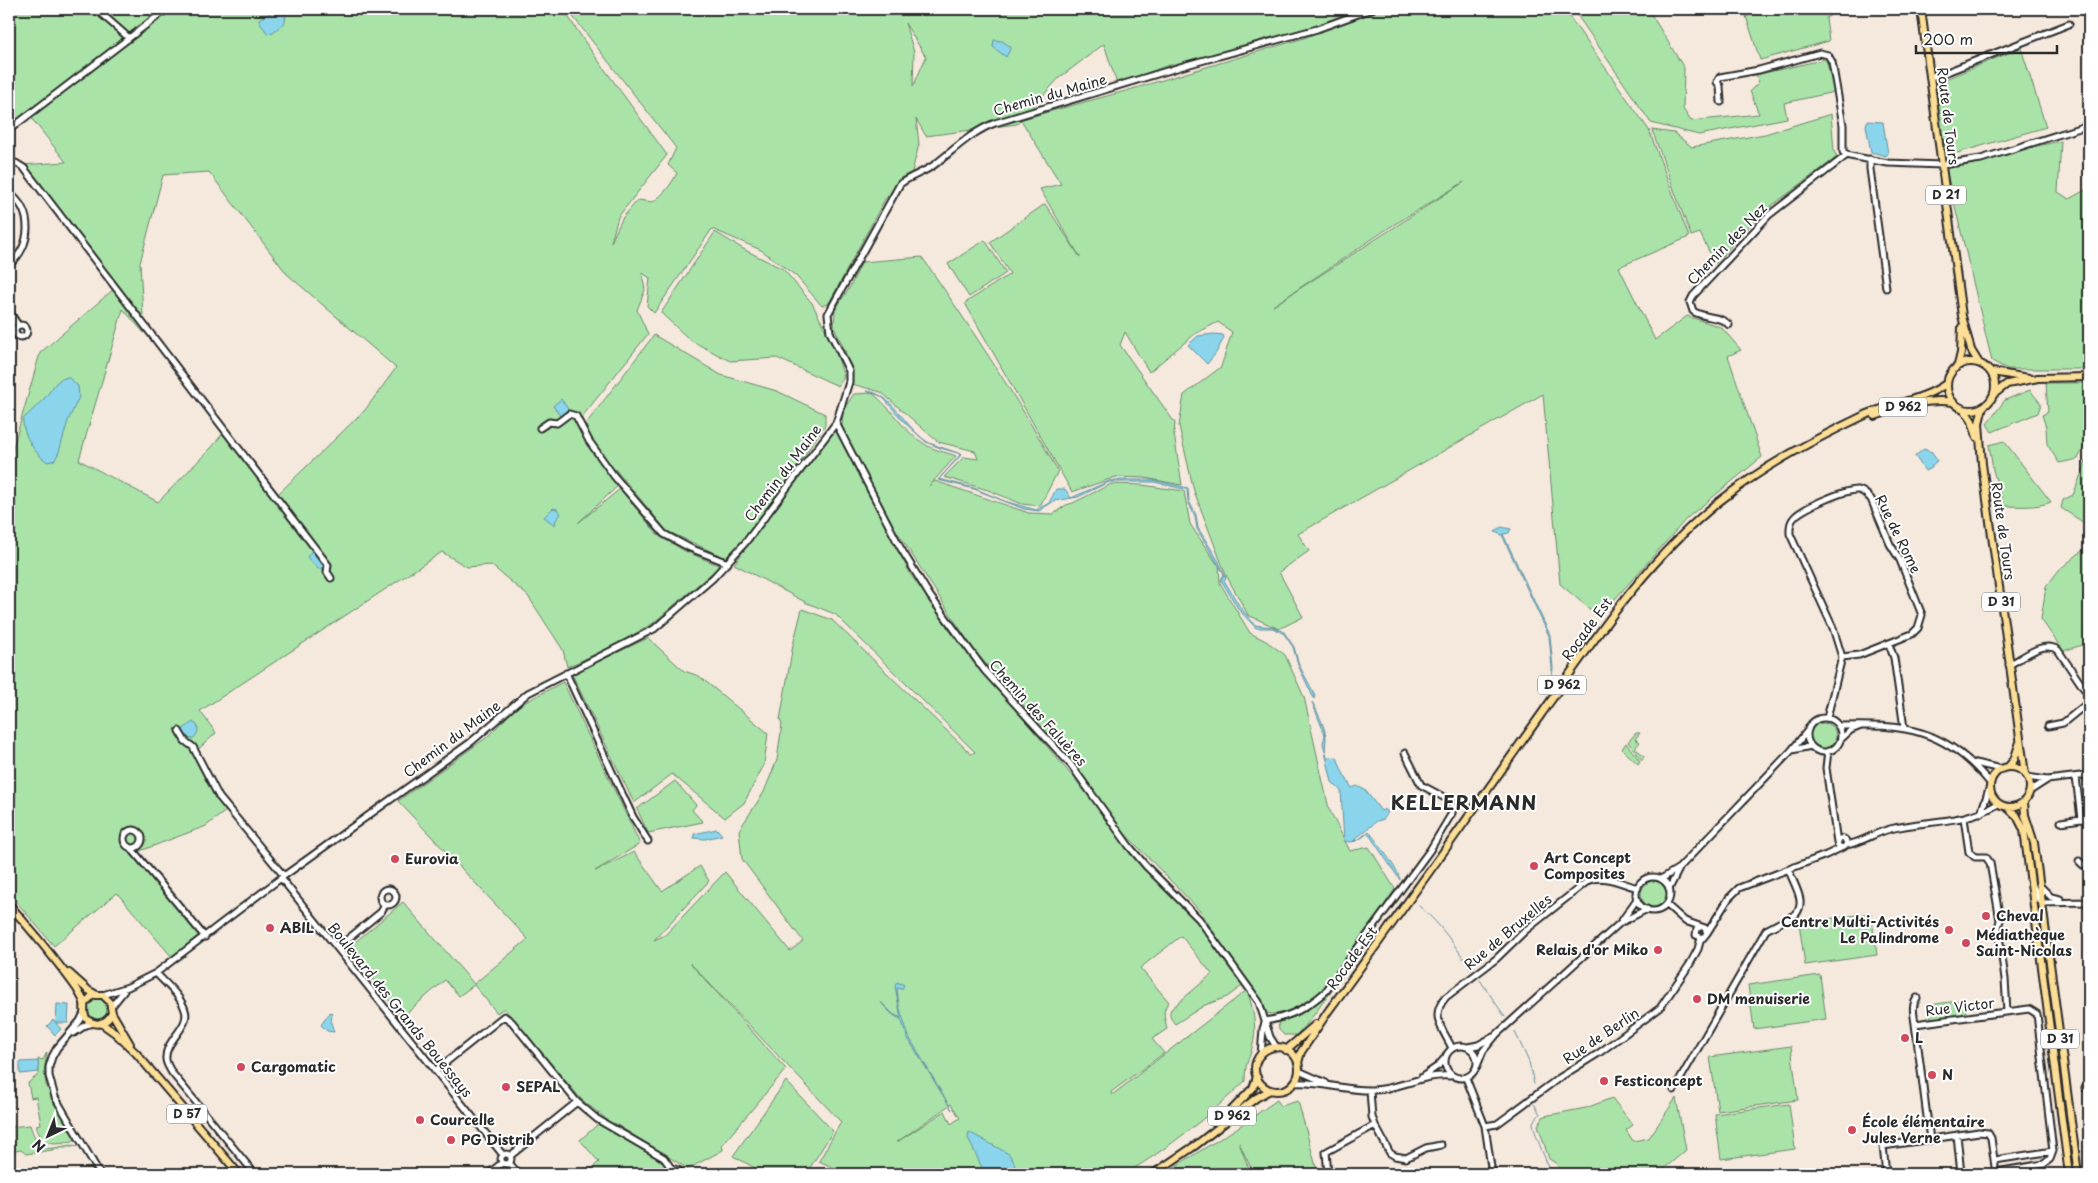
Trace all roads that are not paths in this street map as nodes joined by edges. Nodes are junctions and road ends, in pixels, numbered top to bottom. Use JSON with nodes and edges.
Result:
{"nodes":[{"id":1,"x":96,"y":9,"type":"edge"},
{"id":2,"x":167,"y":9,"type":"edge"},
{"id":3,"x":1372,"y":9,"type":"edge"},
{"id":4,"x":1921,"y":9,"type":"edge"},
{"id":5,"x":2069,"y":24,"type":"dead end"},
{"id":6,"x":129,"y":38,"type":"junction"},
{"id":7,"x":1930,"y":77,"type":"junction"},
{"id":8,"x":1722,"y":102,"type":"dead end"},
{"id":9,"x":2089,"y":125,"type":"edge"},
{"id":10,"x":9,"y":130,"type":"edge"},
{"id":11,"x":1846,"y":155,"type":"junction"},
{"id":12,"x":1870,"y":159,"type":"junction"},
{"id":13,"x":9,"y":163,"type":"edge"},
{"id":14,"x":1942,"y":165,"type":"junction"},
{"id":15,"x":9,"y":193,"type":"edge"},
{"id":16,"x":9,"y":264,"type":"edge"},
{"id":17,"x":1886,"y":288,"type":"dead end"},
{"id":18,"x":9,"y":311,"type":"edge"},
{"id":19,"x":1962,"y":316,"type":"junction"},
{"id":20,"x":18,"y":325,"type":"dead end"},
{"id":21,"x":1729,"y":325,"type":"dead end"},
{"id":22,"x":1979,"y":363,"type":"junction"},
{"id":23,"x":1958,"y":365,"type":"junction"},
{"id":24,"x":1992,"y":372,"type":"junction"},
{"id":25,"x":2089,"y":377,"type":"edge"},
{"id":26,"x":2038,"y":378,"type":"junction"},
{"id":27,"x":1947,"y":383,"type":"junction"},
{"id":28,"x":1994,"y":394,"type":"junction"},
{"id":29,"x":1953,"y":402,"type":"junction"},
{"id":30,"x":1983,"y":407,"type":"junction"},
{"id":31,"x":1964,"y":409,"type":"junction"},
{"id":32,"x":1855,"y":421,"type":"junction"},
{"id":33,"x":836,"y":423,"type":"junction"},
{"id":34,"x":540,"y":428,"type":"dead end"},
{"id":35,"x":1980,"y":443,"type":"junction"},
{"id":36,"x":728,"y":563,"type":"junction"},
{"id":37,"x":331,"y":578,"type":"dead end"},
{"id":38,"x":1889,"y":644,"type":"junction"},
{"id":39,"x":1842,"y":657,"type":"junction"},
{"id":40,"x":2009,"y":665,"type":"junction"},
{"id":41,"x":566,"y":673,"type":"junction"},
{"id":42,"x":2089,"y":696,"type":"edge"},
{"id":43,"x":2089,"y":702,"type":"edge"},
{"id":44,"x":1826,"y":718,"type":"junction"},
{"id":45,"x":1863,"y":725,"type":"junction"},
{"id":46,"x":1838,"y":726,"type":"junction"},
{"id":47,"x":2048,"y":726,"type":"dead end"},
{"id":48,"x":1904,"y":728,"type":"junction"},
{"id":49,"x":1808,"y":730,"type":"junction"},
{"id":50,"x":179,"y":731,"type":"dead end"},
{"id":51,"x":1840,"y":739,"type":"junction"},
{"id":52,"x":2020,"y":741,"type":"junction"},
{"id":53,"x":1811,"y":746,"type":"junction"},
{"id":54,"x":1791,"y":751,"type":"junction"},
{"id":55,"x":1828,"y":751,"type":"junction"},
{"id":56,"x":1820,"y":752,"type":"junction"},
{"id":57,"x":1406,"y":754,"type":"dead end"},
{"id":58,"x":1970,"y":762,"type":"junction"},
{"id":59,"x":1826,"y":768,"type":"junction"},
{"id":60,"x":2004,"y":768,"type":"junction"},
{"id":61,"x":2026,"y":775,"type":"junction"},
{"id":62,"x":2089,"y":775,"type":"edge"},
{"id":63,"x":2076,"y":777,"type":"junction"},
{"id":64,"x":2047,"y":780,"type":"junction"},
{"id":65,"x":1990,"y":786,"type":"junction"},
{"id":66,"x":2030,"y":791,"type":"junction"},
{"id":67,"x":2024,"y":802,"type":"junction"},
{"id":68,"x":1998,"y":804,"type":"junction"},
{"id":69,"x":2008,"y":808,"type":"junction"},
{"id":70,"x":1981,"y":813,"type":"junction"},
{"id":71,"x":1964,"y":818,"type":"junction"},
{"id":72,"x":2081,"y":819,"type":"junction"},
{"id":73,"x":2089,"y":820,"type":"edge"},
{"id":74,"x":2061,"y":822,"type":"dead end"},
{"id":75,"x":648,"y":841,"type":"dead end"},
{"id":76,"x":1841,"y":843,"type":"junction"},
{"id":77,"x":131,"y":848,"type":"dead end"},
{"id":78,"x":2028,"y":853,"type":"junction"},
{"id":79,"x":2079,"y":861,"type":"dead end"},
{"id":80,"x":2089,"y":865,"type":"edge"},
{"id":81,"x":1679,"y":868,"type":"junction"},
{"id":82,"x":1789,"y":870,"type":"junction"},
{"id":83,"x":282,"y":877,"type":"junction"},
{"id":84,"x":1661,"y":879,"type":"junction"},
{"id":85,"x":2040,"y":885,"type":"junction"},
{"id":86,"x":1638,"y":888,"type":"junction"},
{"id":87,"x":1669,"y":889,"type":"junction"},
{"id":88,"x":1637,"y":899,"type":"junction"},
{"id":89,"x":2065,"y":901,"type":"junction"},
{"id":90,"x":2089,"y":902,"type":"edge"},
{"id":91,"x":2042,"y":903,"type":"junction"},
{"id":92,"x":9,"y":904,"type":"edge"},
{"id":93,"x":1667,"y":904,"type":"junction"},
{"id":94,"x":385,"y":905,"type":"dead end"},
{"id":95,"x":1647,"y":909,"type":"junction"},
{"id":96,"x":1685,"y":921,"type":"junction"},
{"id":97,"x":1714,"y":921,"type":"junction"},
{"id":98,"x":1621,"y":922,"type":"junction"},
{"id":99,"x":1701,"y":927,"type":"junction"},
{"id":100,"x":1707,"y":933,"type":"junction"},
{"id":101,"x":1696,"y":934,"type":"junction"},
{"id":102,"x":204,"y":937,"type":"junction"},
{"id":103,"x":1701,"y":938,"type":"junction"},
{"id":104,"x":337,"y":948,"type":"junction"},
{"id":105,"x":59,"y":964,"type":"junction"},
{"id":106,"x":156,"y":973,"type":"junction"},
{"id":107,"x":128,"y":987,"type":"junction"},
{"id":108,"x":100,"y":995,"type":"junction"},
{"id":109,"x":1917,"y":998,"type":"dead end"},
{"id":110,"x":84,"y":1004,"type":"junction"},
{"id":111,"x":112,"y":1009,"type":"junction"},
{"id":112,"x":1329,"y":1010,"type":"junction"},
{"id":113,"x":2007,"y":1012,"type":"junction"},
{"id":114,"x":84,"y":1013,"type":"junction"},
{"id":115,"x":1265,"y":1022,"type":"junction"},
{"id":116,"x":97,"y":1023,"type":"junction"},
{"id":117,"x":1915,"y":1024,"type":"junction"},
{"id":118,"x":1498,"y":1034,"type":"junction"},
{"id":119,"x":65,"y":1039,"type":"junction"},
{"id":120,"x":1277,"y":1048,"type":"junction"},
{"id":121,"x":1452,"y":1048,"type":"junction"},
{"id":122,"x":1468,"y":1048,"type":"junction"},
{"id":123,"x":1286,"y":1050,"type":"junction"},
{"id":124,"x":136,"y":1053,"type":"junction"},
{"id":125,"x":1261,"y":1055,"type":"junction"},
{"id":126,"x":1444,"y":1059,"type":"junction"},
{"id":127,"x":1477,"y":1066,"type":"junction"},
{"id":128,"x":1299,"y":1067,"type":"junction"},
{"id":129,"x":435,"y":1071,"type":"junction"},
{"id":130,"x":1451,"y":1076,"type":"junction"},
{"id":131,"x":1257,"y":1077,"type":"junction"},
{"id":132,"x":1420,"y":1078,"type":"junction"},
{"id":133,"x":1466,"y":1078,"type":"junction"},
{"id":134,"x":1294,"y":1083,"type":"junction"},
{"id":135,"x":1331,"y":1085,"type":"junction"},
{"id":136,"x":1270,"y":1090,"type":"junction"},
{"id":137,"x":1370,"y":1090,"type":"junction"},
{"id":138,"x":1674,"y":1090,"type":"dead end"},
{"id":139,"x":577,"y":1102,"type":"junction"},
{"id":140,"x":1375,"y":1125,"type":"junction"},
{"id":141,"x":1486,"y":1126,"type":"junction"},
{"id":142,"x":1956,"y":1135,"type":"junction"},
{"id":143,"x":1930,"y":1140,"type":"junction"},
{"id":144,"x":1196,"y":1145,"type":"junction"},
{"id":145,"x":1442,"y":1145,"type":"dead end"},
{"id":146,"x":2053,"y":1151,"type":"junction"},
{"id":147,"x":503,"y":1155,"type":"junction"},
{"id":148,"x":510,"y":1156,"type":"junction"},
{"id":149,"x":1995,"y":1160,"type":"junction"},
{"id":150,"x":502,"y":1163,"type":"junction"},
{"id":151,"x":509,"y":1164,"type":"junction"},
{"id":152,"x":2035,"y":1165,"type":"junction"},
{"id":153,"x":671,"y":1168,"type":"junction"},
{"id":154,"x":1996,"y":1173,"type":"edge"},
{"id":155,"x":100,"y":1174,"type":"edge"},
{"id":156,"x":239,"y":1174,"type":"edge"},
{"id":157,"x":254,"y":1174,"type":"edge"},
{"id":158,"x":488,"y":1174,"type":"edge"},
{"id":159,"x":519,"y":1174,"type":"edge"},
{"id":160,"x":665,"y":1174,"type":"edge"},
{"id":161,"x":681,"y":1174,"type":"edge"},
{"id":162,"x":1153,"y":1174,"type":"edge"},
{"id":163,"x":1328,"y":1174,"type":"edge"},
{"id":164,"x":1492,"y":1174,"type":"edge"},
{"id":165,"x":1886,"y":1174,"type":"edge"},
{"id":166,"x":1961,"y":1174,"type":"edge"},
{"id":167,"x":2037,"y":1174,"type":"edge"},
{"id":168,"x":2069,"y":1174,"type":"edge"},
{"id":169,"x":2078,"y":1174,"type":"edge"}],
"edges":[{"from":1,"to":6,"type":"street"},
{"from":2,"to":6,"type":"street"},
{"from":3,"to":33,"type":"street","name":"Chemin du Maine"},
{"from":4,"to":7,"type":"main road","name":"Route de Tours","number":"D 21"},
{"from":5,"to":7,"type":"street"},
{"from":6,"to":10,"type":"street"},
{"from":7,"to":14,"type":"main road","name":"Route de Tours","number":"D 21"},
{"from":8,"to":11,"type":"street"},
{"from":9,"to":14,"type":"street"},
{"from":11,"to":12,"type":"street"},
{"from":11,"to":21,"type":"street","name":"Chemin des Nez"},
{"from":12,"to":14,"type":"street"},
{"from":12,"to":17,"type":"street"},
{"from":13,"to":37,"type":"street"},
{"from":14,"to":19,"type":"main road","name":"Route de Tours","number":"D 21"},
{"from":15,"to":16,"type":"street"},
{"from":18,"to":20,"type":"street"},
{"from":19,"to":22,"type":"main road","name":"Route de Tours","number":"D 21"},
{"from":19,"to":23,"type":"main road","name":"Route de Tours","number":"D 21"},
{"from":22,"to":23,"type":"main road"},
{"from":22,"to":24,"type":"main road"},
{"from":23,"to":27,"type":"main road"},
{"from":24,"to":26,"type":"main road"},
{"from":24,"to":28,"type":"main road"},
{"from":25,"to":26,"type":"main road"},
{"from":26,"to":28,"type":"main road"},
{"from":27,"to":29,"type":"main road"},
{"from":27,"to":32,"type":"main road","name":"Rocade Est","number":"D 962"},
{"from":28,"to":30,"type":"main road"},
{"from":29,"to":31,"type":"main road"},
{"from":29,"to":32,"type":"main road","name":"Rocade Est","number":"D 962"},
{"from":30,"to":31,"type":"main road"},
{"from":30,"to":35,"type":"main road","name":"Route de Tours","number":"D 31"},
{"from":31,"to":35,"type":"main road","name":"Route de Tours","number":"D 31"},
{"from":32,"to":112,"type":"main road","name":"Rocade Est","number":"D 962"},
{"from":33,"to":36,"type":"street","name":"Chemin du Maine"},
{"from":33,"to":115,"type":"street","name":"Chemin des Faluères"},
{"from":34,"to":36,"type":"street"},
{"from":35,"to":40,"type":"main road","name":"Route de Tours","number":"D 31"},
{"from":36,"to":41,"type":"street","name":"Chemin du Maine"},
{"from":38,"to":39,"type":"street","name":"Rue de Rome"},
{"from":38,"to":39,"type":"street","name":"Rue de Rome"},
{"from":38,"to":48,"type":"street"},
{"from":39,"to":44,"type":"street"},
{"from":40,"to":42,"type":"street"},
{"from":40,"to":52,"type":"main road","name":"Route de Tours","number":"D 31"},
{"from":41,"to":75,"type":"street"},
{"from":41,"to":83,"type":"street","name":"Chemin du Maine"},
{"from":43,"to":47,"type":"street"},
{"from":44,"to":46,"type":"street"},
{"from":44,"to":49,"type":"street"},
{"from":45,"to":46,"type":"street"},
{"from":45,"to":48,"type":"street"},
{"from":45,"to":51,"type":"street"},
{"from":46,"to":51,"type":"street"},
{"from":48,"to":58,"type":"street"},
{"from":49,"to":53,"type":"street"},
{"from":49,"to":54,"type":"street"},
{"from":50,"to":83,"type":"street","name":"Boulevard des Grands Bouessays"},
{"from":51,"to":55,"type":"street"},
{"from":52,"to":60,"type":"main road"},
{"from":52,"to":61,"type":"main road","name":"Route de Tours","number":"D 31"},
{"from":53,"to":54,"type":"street"},
{"from":53,"to":56,"type":"street"},
{"from":54,"to":81,"type":"street"},
{"from":55,"to":56,"type":"street"},
{"from":55,"to":59,"type":"street"},
{"from":56,"to":59,"type":"street"},
{"from":57,"to":115,"type":"street"},
{"from":58,"to":60,"type":"street"},
{"from":58,"to":65,"type":"street"},
{"from":59,"to":76,"type":"street"},
{"from":60,"to":61,"type":"main road"},
{"from":60,"to":65,"type":"main road"},
{"from":61,"to":64,"type":"street"},
{"from":61,"to":66,"type":"main road"},
{"from":62,"to":63,"type":"street"},
{"from":63,"to":64,"type":"street"},
{"from":63,"to":72,"type":"street"},
{"from":64,"to":66,"type":"street"},
{"from":65,"to":68,"type":"main road"},
{"from":65,"to":70,"type":"street"},
{"from":66,"to":67,"type":"main road"},
{"from":67,"to":69,"type":"main road"},
{"from":67,"to":85,"type":"main road","number":"D 31"},
{"from":68,"to":69,"type":"main road"},
{"from":68,"to":70,"type":"street"},
{"from":69,"to":78,"type":"main road"},
{"from":70,"to":71,"type":"street"},
{"from":71,"to":76,"type":"street"},
{"from":71,"to":113,"type":"street"},
{"from":72,"to":73,"type":"street"},
{"from":72,"to":74,"type":"street"},
{"from":76,"to":82,"type":"street"},
{"from":77,"to":102,"type":"street"},
{"from":78,"to":91,"type":"street"},
{"from":78,"to":168,"type":"main road"},
{"from":79,"to":80,"type":"street"},
{"from":81,"to":84,"type":"street"},
{"from":81,"to":87,"type":"street"},
{"from":82,"to":97,"type":"street"},
{"from":82,"to":138,"type":"street"},
{"from":83,"to":102,"type":"street","name":"Chemin du Maine"},
{"from":83,"to":104,"type":"street","name":"Boulevard des Grands Bouessays"},
{"from":84,"to":86,"type":"street"},
{"from":84,"to":87,"type":"street"},
{"from":85,"to":89,"type":"street"},
{"from":85,"to":91,"type":"main road","number":"D 31"},
{"from":86,"to":88,"type":"street"},
{"from":86,"to":121,"type":"street","name":"Rue de Bruxelles"},
{"from":87,"to":93,"type":"street"},
{"from":88,"to":95,"type":"street"},
{"from":88,"to":98,"type":"street"},
{"from":89,"to":90,"type":"street"},
{"from":89,"to":91,"type":"street"},
{"from":91,"to":169,"type":"main road","number":"D 31"},
{"from":92,"to":105,"type":"main road"},
{"from":93,"to":95,"type":"street"},
{"from":93,"to":96,"type":"street"},
{"from":94,"to":104,"type":"street"},
{"from":95,"to":98,"type":"street"},
{"from":96,"to":99,"type":"street"},
{"from":96,"to":101,"type":"street"},
{"from":97,"to":99,"type":"street"},
{"from":97,"to":100,"type":"street"},
{"from":98,"to":118,"type":"street"},
{"from":99,"to":100,"type":"street"},
{"from":99,"to":101,"type":"street"},
{"from":100,"to":103,"type":"street"},
{"from":101,"to":103,"type":"street"},
{"from":102,"to":106,"type":"street","name":"Chemin du Maine"},
{"from":103,"to":141,"type":"street","name":"Rue de Berlin"},
{"from":104,"to":129,"type":"street","name":"Boulevard des Grands Bouessays"},
{"from":105,"to":108,"type":"main road"},
{"from":105,"to":110,"type":"main road"},
{"from":106,"to":107,"type":"street","name":"Chemin du Maine"},
{"from":106,"to":157,"type":"street"},
{"from":107,"to":108,"type":"street","name":"Chemin du Maine"},
{"from":107,"to":111,"type":"street","name":"Chemin du Maine"},
{"from":108,"to":110,"type":"main road"},
{"from":108,"to":111,"type":"main road"},
{"from":109,"to":117,"type":"street"},
{"from":110,"to":114,"type":"main road"},
{"from":111,"to":116,"type":"main road"},
{"from":111,"to":124,"type":"main road","number":"D 57"},
{"from":112,"to":123,"type":"main road","name":"Rocade Est","number":"D 962"},
{"from":112,"to":128,"type":"main road","name":"Rocade Est","number":"D 962"},
{"from":113,"to":117,"type":"street","name":"Rue Victor"},
{"from":113,"to":146,"type":"street","name":"Rue Victor"},
{"from":114,"to":116,"type":"main road"},
{"from":114,"to":119,"type":"street"},
{"from":115,"to":120,"type":"street","name":"Chemin des Faluères"},
{"from":115,"to":125,"type":"street"},
{"from":116,"to":119,"type":"street"},
{"from":116,"to":124,"type":"main road","number":"D 57"},
{"from":117,"to":143,"type":"street","name":"Rue Victor"},
{"from":118,"to":122,"type":"street"},
{"from":118,"to":127,"type":"street"},
{"from":119,"to":155,"type":"street"},
{"from":120,"to":123,"type":"main road"},
{"from":120,"to":125,"type":"main road"},
{"from":121,"to":122,"type":"street"},
{"from":121,"to":126,"type":"street"},
{"from":122,"to":127,"type":"street"},
{"from":123,"to":128,"type":"main road"},
{"from":124,"to":156,"type":"main road","number":"D 57"},
{"from":125,"to":131,"type":"main road"},
{"from":126,"to":130,"type":"street"},
{"from":126,"to":132,"type":"street"},
{"from":127,"to":133,"type":"street"},
{"from":128,"to":134,"type":"main road"},
{"from":128,"to":135,"type":"street"},
{"from":129,"to":139,"type":"street"},
{"from":129,"to":147,"type":"street","name":"Boulevard des Grands Bouessays"},
{"from":130,"to":132,"type":"street"},
{"from":130,"to":133,"type":"street"},
{"from":131,"to":136,"type":"main road"},
{"from":131,"to":144,"type":"main road","number":"D 962"},
{"from":132,"to":137,"type":"street"},
{"from":133,"to":141,"type":"street"},
{"from":134,"to":135,"type":"street"},
{"from":134,"to":136,"type":"main road"},
{"from":135,"to":137,"type":"street"},
{"from":136,"to":144,"type":"main road","number":"D 962"},
{"from":137,"to":140,"type":"street"},
{"from":139,"to":148,"type":"street"},
{"from":139,"to":153,"type":"street"},
{"from":140,"to":145,"type":"street"},
{"from":140,"to":163,"type":"street"},
{"from":141,"to":164,"type":"street"},
{"from":142,"to":143,"type":"street"},
{"from":142,"to":149,"type":"street"},
{"from":142,"to":166,"type":"street"},
{"from":143,"to":165,"type":"street"},
{"from":144,"to":162,"type":"main road","number":"D 962"},
{"from":146,"to":149,"type":"street"},
{"from":146,"to":152,"type":"street"},
{"from":147,"to":148,"type":"street"},
{"from":147,"to":150,"type":"street"},
{"from":148,"to":151,"type":"street"},
{"from":149,"to":154,"type":"street"},
{"from":150,"to":151,"type":"street"},
{"from":150,"to":158,"type":"street"},
{"from":151,"to":159,"type":"street"},
{"from":152,"to":154,"type":"street"},
{"from":152,"to":167,"type":"street"},
{"from":153,"to":160,"type":"street"},
{"from":153,"to":161,"type":"street"}]}
